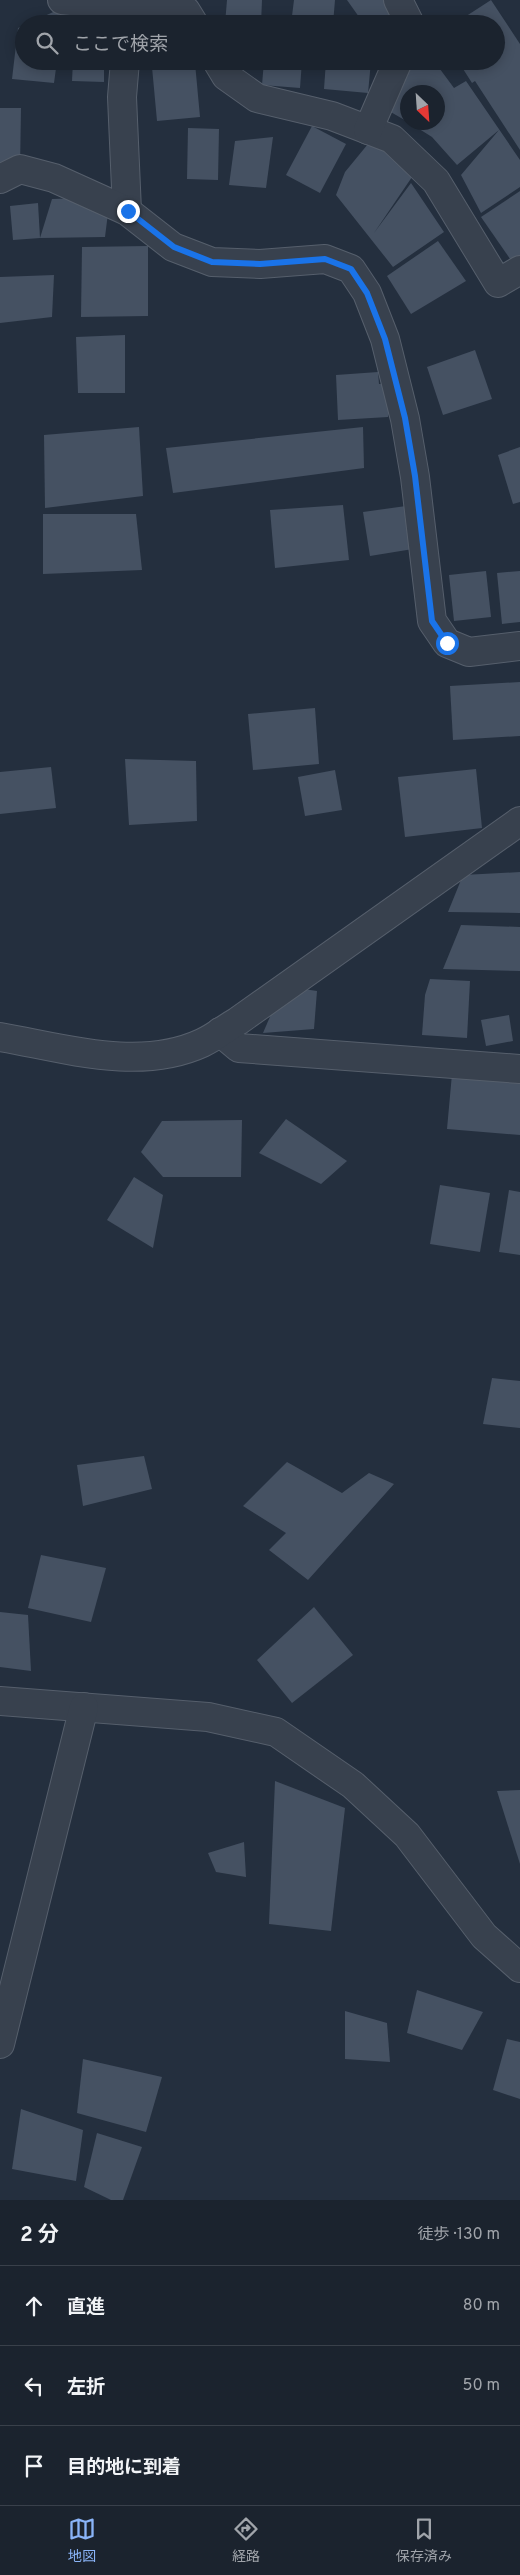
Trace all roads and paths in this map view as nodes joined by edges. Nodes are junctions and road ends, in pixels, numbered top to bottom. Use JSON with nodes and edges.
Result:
{"nodes":[{"id":1,"x":62,"y":0,"type":"edge"},
{"id":2,"x":398,"y":0,"type":"edge"},
{"id":3,"x":129,"y":10,"type":"edge"},
{"id":4,"x":192,"y":12,"type":"edge"},
{"id":5,"x":406,"y":15,"type":"edge"},
{"id":6,"x":124,"y":70,"type":"edge"},
{"id":7,"x":222,"y":70,"type":"edge"},
{"id":8,"x":394,"y":70,"type":"edge"},
{"id":9,"x":368,"y":130,"type":"junction"},
{"id":10,"x":0,"y":180,"type":"edge"},
{"id":11,"x":128,"y":211,"type":"junction"},
{"id":12,"x":520,"y":270,"type":"edge"},
{"id":13,"x":520,"y":646,"type":"edge"},
{"id":14,"x":520,"y":821,"type":"edge"},
{"id":15,"x":220,"y":1032,"type":"junction"},
{"id":16,"x":0,"y":1037,"type":"edge"},
{"id":17,"x":520,"y":1069,"type":"edge"},
{"id":18,"x":0,"y":1701,"type":"edge"},
{"id":19,"x":84,"y":1707,"type":"junction"},
{"id":20,"x":520,"y":1968,"type":"edge"},
{"id":21,"x":0,"y":2044,"type":"edge"}],
"edges":[{"from":1,"to":3,"type":"street"},
{"from":2,"to":5,"type":"street"},
{"from":3,"to":4,"type":"street"},
{"from":6,"to":11,"type":"street"},
{"from":7,"to":9,"type":"street"},
{"from":8,"to":9,"type":"street"},
{"from":9,"to":12,"type":"street"},
{"from":10,"to":11,"type":"street"},
{"from":11,"to":13,"type":"street"},
{"from":14,"to":15,"type":"street"},
{"from":15,"to":16,"type":"street"},
{"from":15,"to":17,"type":"street"},
{"from":18,"to":19,"type":"street"},
{"from":19,"to":20,"type":"street"},
{"from":19,"to":21,"type":"street"}]}
